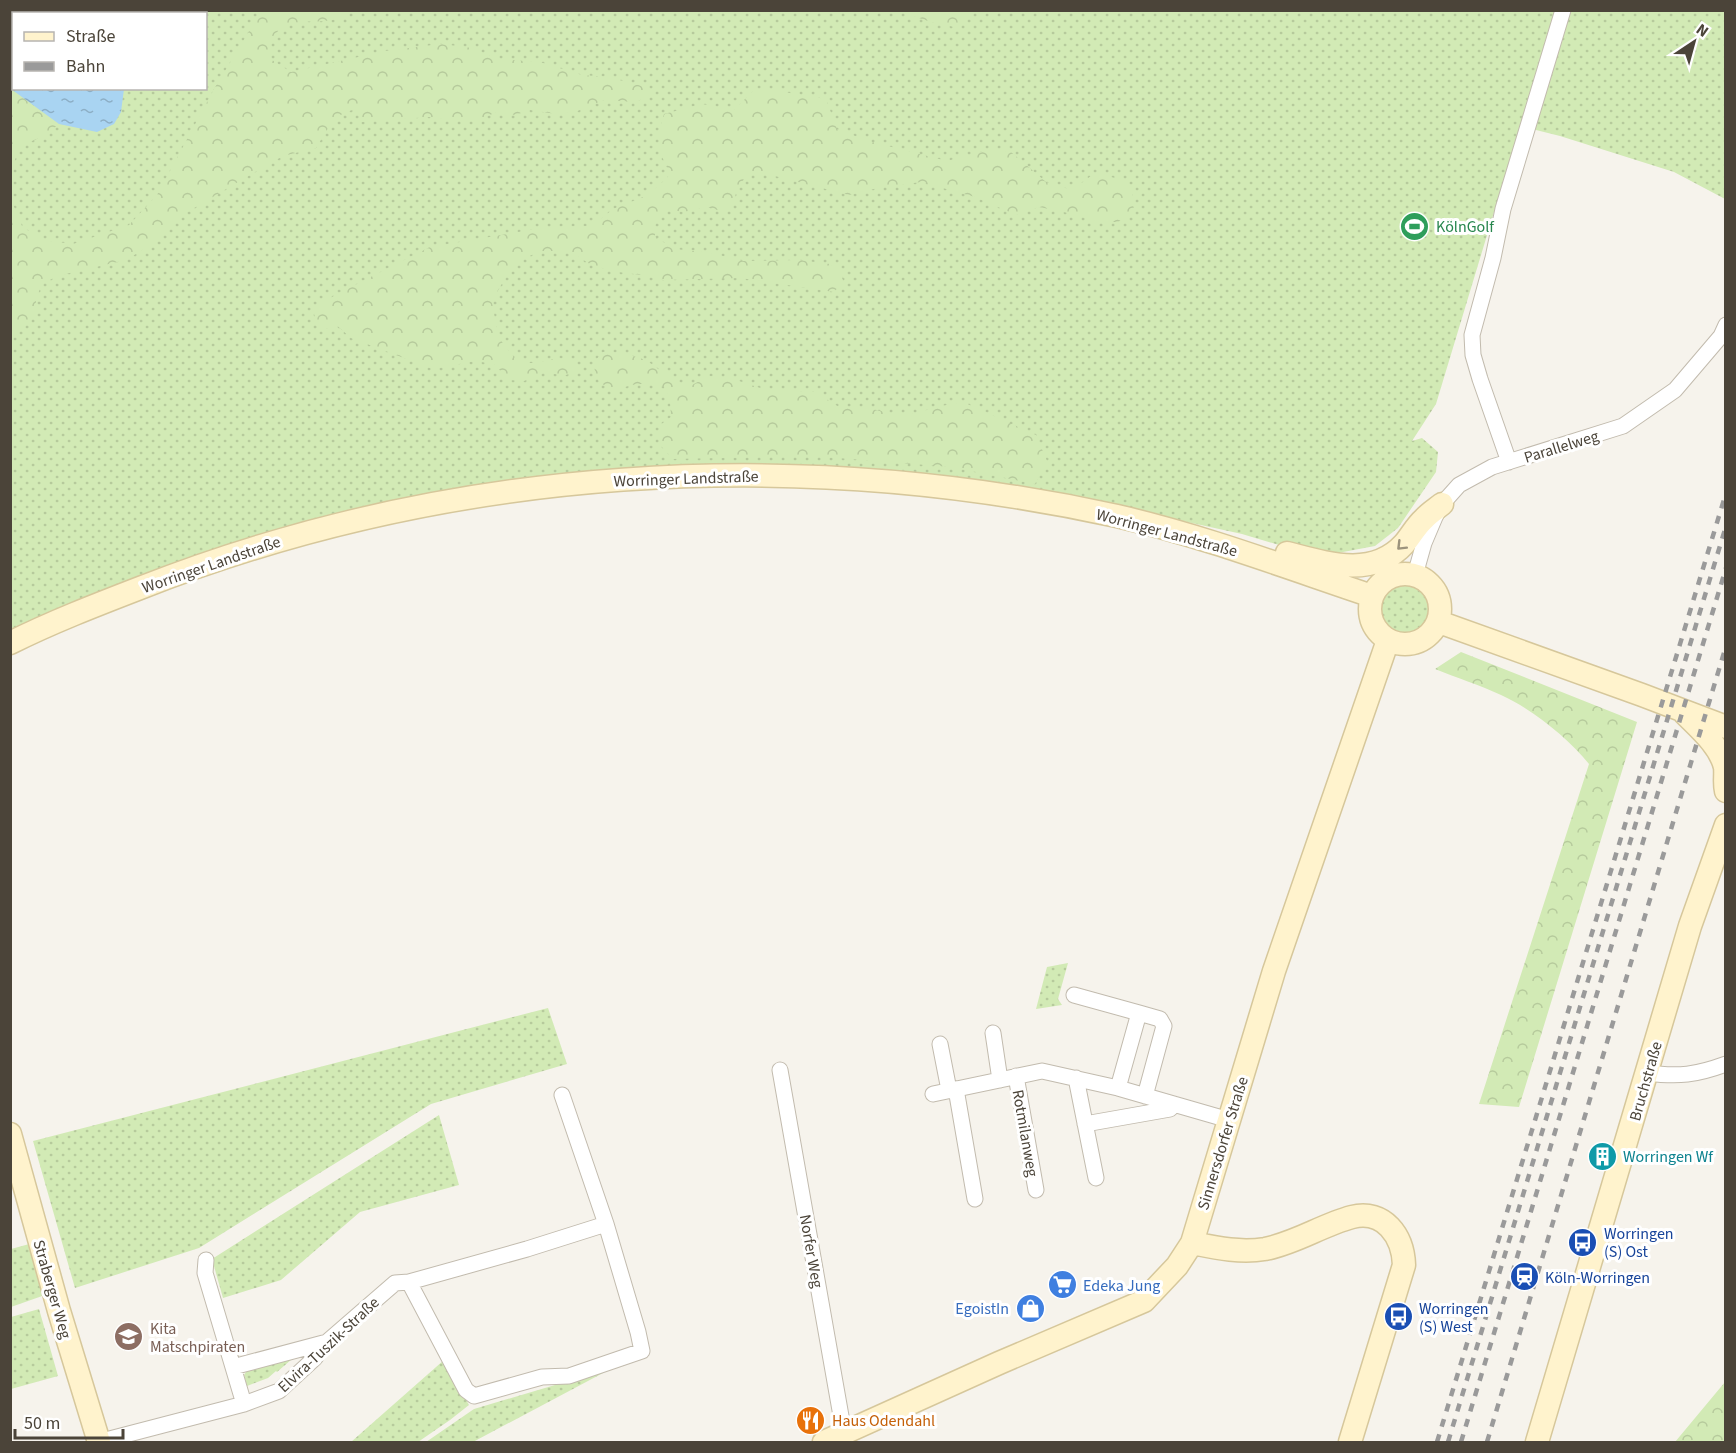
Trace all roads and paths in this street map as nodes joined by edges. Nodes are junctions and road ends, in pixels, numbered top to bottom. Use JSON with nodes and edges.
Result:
{"nodes":[{"id":1,"x":1563,"y":10,"type":"edge"},
{"id":2,"x":1725,"y":325,"type":"edge"},
{"id":3,"x":1509,"y":462,"type":"junction"},
{"id":4,"x":1442,"y":504,"type":"junction"},
{"id":5,"x":1227,"y":546,"type":"junction"},
{"id":6,"x":1415,"y":575,"type":"junction"},
{"id":7,"x":1372,"y":596,"type":"junction"},
{"id":8,"x":1439,"y":622,"type":"junction"},
{"id":9,"x":1388,"y":640,"type":"junction"},
{"id":10,"x":10,"y":643,"type":"edge"},
{"id":11,"x":1680,"y":709,"type":"junction"},
{"id":12,"x":1725,"y":727,"type":"edge"},
{"id":13,"x":1725,"y":791,"type":"edge"},
{"id":14,"x":1725,"y":825,"type":"edge"},
{"id":15,"x":1074,"y":995,"type":"dead end"},
{"id":16,"x":1139,"y":1013,"type":"junction"},
{"id":17,"x":993,"y":1033,"type":"dead end"},
{"id":18,"x":940,"y":1044,"type":"dead end"},
{"id":19,"x":1725,"y":1064,"type":"edge"},
{"id":20,"x":780,"y":1070,"type":"dead end"},
{"id":21,"x":1647,"y":1073,"type":"junction"},
{"id":22,"x":1016,"y":1076,"type":"junction"},
{"id":23,"x":1076,"y":1078,"type":"junction"},
{"id":24,"x":1000,"y":1080,"type":"junction"},
{"id":25,"x":1118,"y":1088,"type":"junction"},
{"id":26,"x":952,"y":1090,"type":"junction"},
{"id":27,"x":933,"y":1094,"type":"dead end"},
{"id":28,"x":561,"y":1095,"type":"dead end"},
{"id":29,"x":1145,"y":1096,"type":"junction"},
{"id":30,"x":1174,"y":1104,"type":"junction"},
{"id":31,"x":1229,"y":1120,"type":"junction"},
{"id":32,"x":1085,"y":1124,"type":"junction"},
{"id":33,"x":10,"y":1134,"type":"edge"},
{"id":34,"x":1096,"y":1178,"type":"dead end"},
{"id":35,"x":1036,"y":1190,"type":"dead end"},
{"id":36,"x":975,"y":1199,"type":"dead end"},
{"id":37,"x":606,"y":1224,"type":"junction"},
{"id":38,"x":1192,"y":1243,"type":"junction"},
{"id":39,"x":206,"y":1260,"type":"dead end"},
{"id":40,"x":409,"y":1282,"type":"junction"},
{"id":41,"x":327,"y":1342,"type":"junction"},
{"id":42,"x":233,"y":1367,"type":"junction"},
{"id":43,"x":244,"y":1404,"type":"junction"},
{"id":44,"x":834,"y":1438,"type":"edge"},
{"id":45,"x":99,"y":1442,"type":"edge"},
{"id":46,"x":1350,"y":1443,"type":"edge"},
{"id":47,"x":1537,"y":1443,"type":"edge"}],
"edges":[{"from":1,"to":3,"type":"street"},
{"from":2,"to":3,"type":"street","name":"Parallelweg"},
{"from":3,"to":4,"type":"street","name":"Parallelweg"},
{"from":4,"to":5,"type":"main road","one_way":true},
{"from":4,"to":6,"type":"street","name":"Parallelweg"},
{"from":5,"to":7,"type":"main road","name":"Worringer Landstraße"},
{"from":5,"to":10,"type":"main road","name":"Worringer Landstraße"},
{"from":6,"to":7,"type":"main road"},
{"from":6,"to":8,"type":"main road"},
{"from":7,"to":9,"type":"main road"},
{"from":8,"to":9,"type":"main road"},
{"from":8,"to":11,"type":"main road"},
{"from":9,"to":31,"type":"main road","name":"Sinnersdorfer Straße"},
{"from":11,"to":12,"type":"main road"},
{"from":11,"to":13,"type":"main road"},
{"from":14,"to":21,"type":"main road","name":"Bruchstraße"},
{"from":15,"to":16,"type":"street"},
{"from":16,"to":25,"type":"street"},
{"from":16,"to":29,"type":"street"},
{"from":17,"to":24,"type":"street","name":"Rotmilanweg"},
{"from":18,"to":26,"type":"street"},
{"from":19,"to":21,"type":"street"},
{"from":20,"to":44,"type":"street","name":"Norfer Weg"},
{"from":21,"to":47,"type":"main road","name":"Bruchstraße"},
{"from":22,"to":23,"type":"street","name":"Rotmilanweg"},
{"from":22,"to":24,"type":"street","name":"Rotmilanweg"},
{"from":22,"to":35,"type":"street","name":"Rotmilanweg"},
{"from":23,"to":25,"type":"street","name":"Rotmilanweg"},
{"from":23,"to":32,"type":"street"},
{"from":24,"to":26,"type":"street","name":"Rotmilanweg"},
{"from":25,"to":29,"type":"street","name":"Rotmilanweg"},
{"from":26,"to":27,"type":"street","name":"Rotmilanweg"},
{"from":26,"to":36,"type":"street"},
{"from":28,"to":37,"type":"street"},
{"from":29,"to":30,"type":"street","name":"Rotmilanweg"},
{"from":30,"to":31,"type":"street","name":"Rotmilanweg"},
{"from":30,"to":32,"type":"street"},
{"from":31,"to":38,"type":"main road","name":"Sinnersdorfer Straße"},
{"from":32,"to":34,"type":"street"},
{"from":33,"to":45,"type":"main road","name":"Straberger Weg"},
{"from":37,"to":40,"type":"street","name":"Elvira-Tuszik-Straße"},
{"from":37,"to":40,"type":"street"},
{"from":38,"to":44,"type":"main road","name":"Sinnersdorfer Straße"},
{"from":38,"to":46,"type":"main road"},
{"from":39,"to":42,"type":"street"},
{"from":40,"to":41,"type":"street","name":"Elvira-Tuszik-Straße"},
{"from":41,"to":42,"type":"street"},
{"from":41,"to":43,"type":"street","name":"Elvira-Tuszik-Straße"},
{"from":42,"to":43,"type":"street"},
{"from":43,"to":45,"type":"street","name":"Elvira-Tuszik-Straße"}]}
